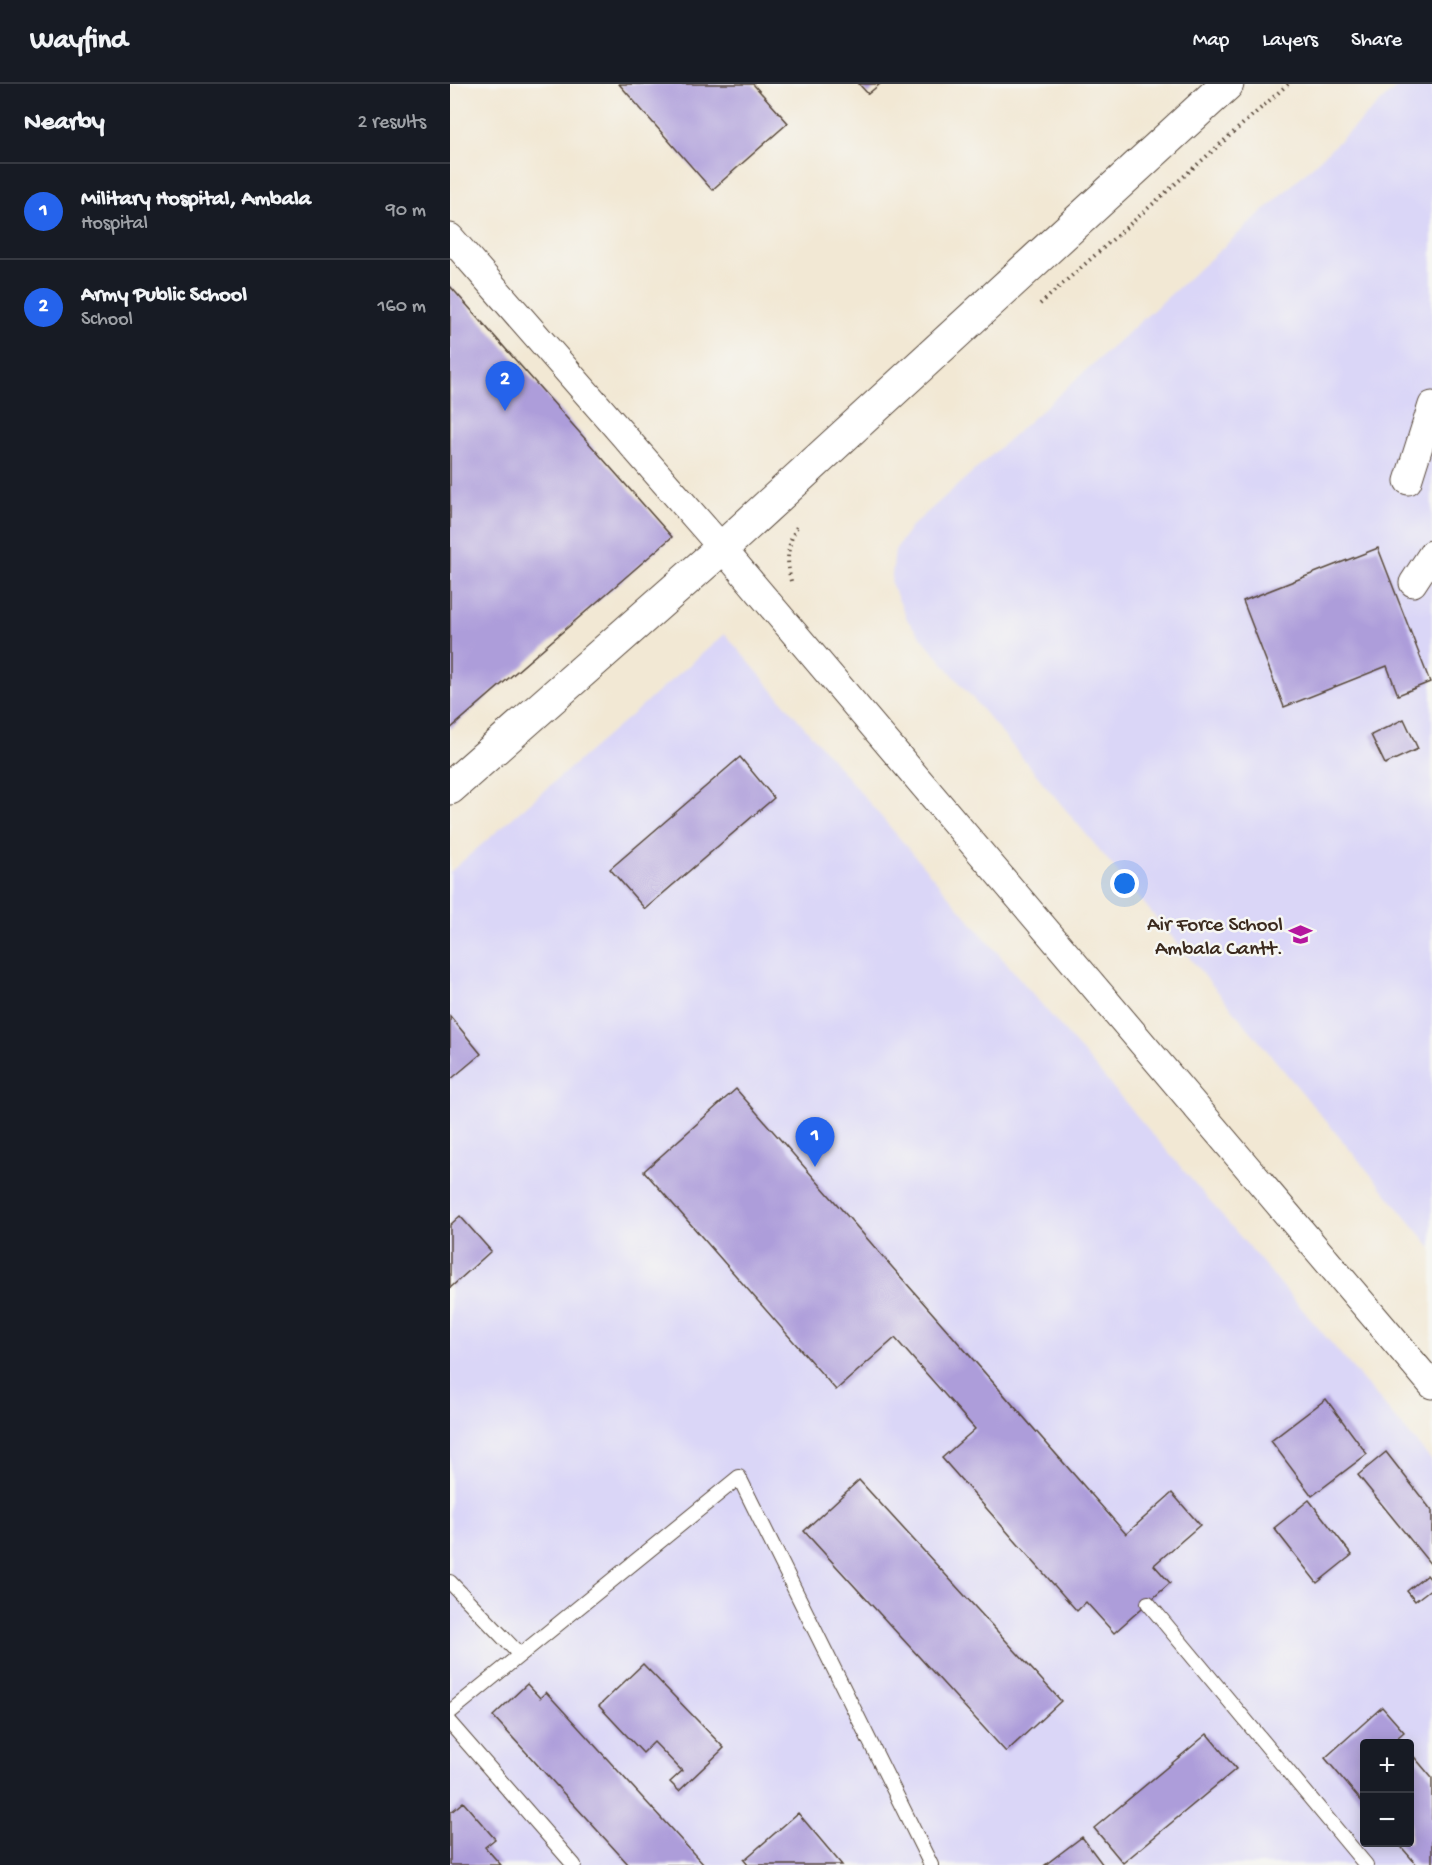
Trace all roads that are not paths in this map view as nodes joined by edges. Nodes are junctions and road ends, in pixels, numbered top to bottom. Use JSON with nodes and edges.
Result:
{"nodes":[{"id":1,"x":1227,"y":84,"type":"edge"},
{"id":2,"x":450,"y":237,"type":"edge"},
{"id":3,"x":1432,"y":405,"type":"edge"},
{"id":4,"x":1408,"y":480,"type":"dead end"},
{"id":5,"x":722,"y":549,"type":"junction"},
{"id":6,"x":1432,"y":554,"type":"edge"},
{"id":7,"x":1413,"y":584,"type":"dead end"},
{"id":8,"x":450,"y":788,"type":"edge"},
{"id":9,"x":1432,"y":1385,"type":"edge"},
{"id":10,"x":450,"y":1582,"type":"edge"},
{"id":11,"x":1148,"y":1603,"type":"dead end"},
{"id":12,"x":520,"y":1655,"type":"junction"},
{"id":13,"x":450,"y":1712,"type":"edge"},
{"id":14,"x":450,"y":1723,"type":"edge"},
{"id":15,"x":574,"y":1865,"type":"edge"},
{"id":16,"x":931,"y":1865,"type":"edge"},
{"id":17,"x":1366,"y":1865,"type":"edge"}],
"edges":[{"from":1,"to":5,"type":"street"},
{"from":2,"to":5,"type":"street"},
{"from":3,"to":4,"type":"street"},
{"from":5,"to":8,"type":"street"},
{"from":5,"to":9,"type":"street"},
{"from":6,"to":7,"type":"street"},
{"from":10,"to":12,"type":"lane"},
{"from":11,"to":17,"type":"lane"},
{"from":12,"to":13,"type":"lane"},
{"from":12,"to":16,"type":"lane"},
{"from":14,"to":15,"type":"lane"}]}
